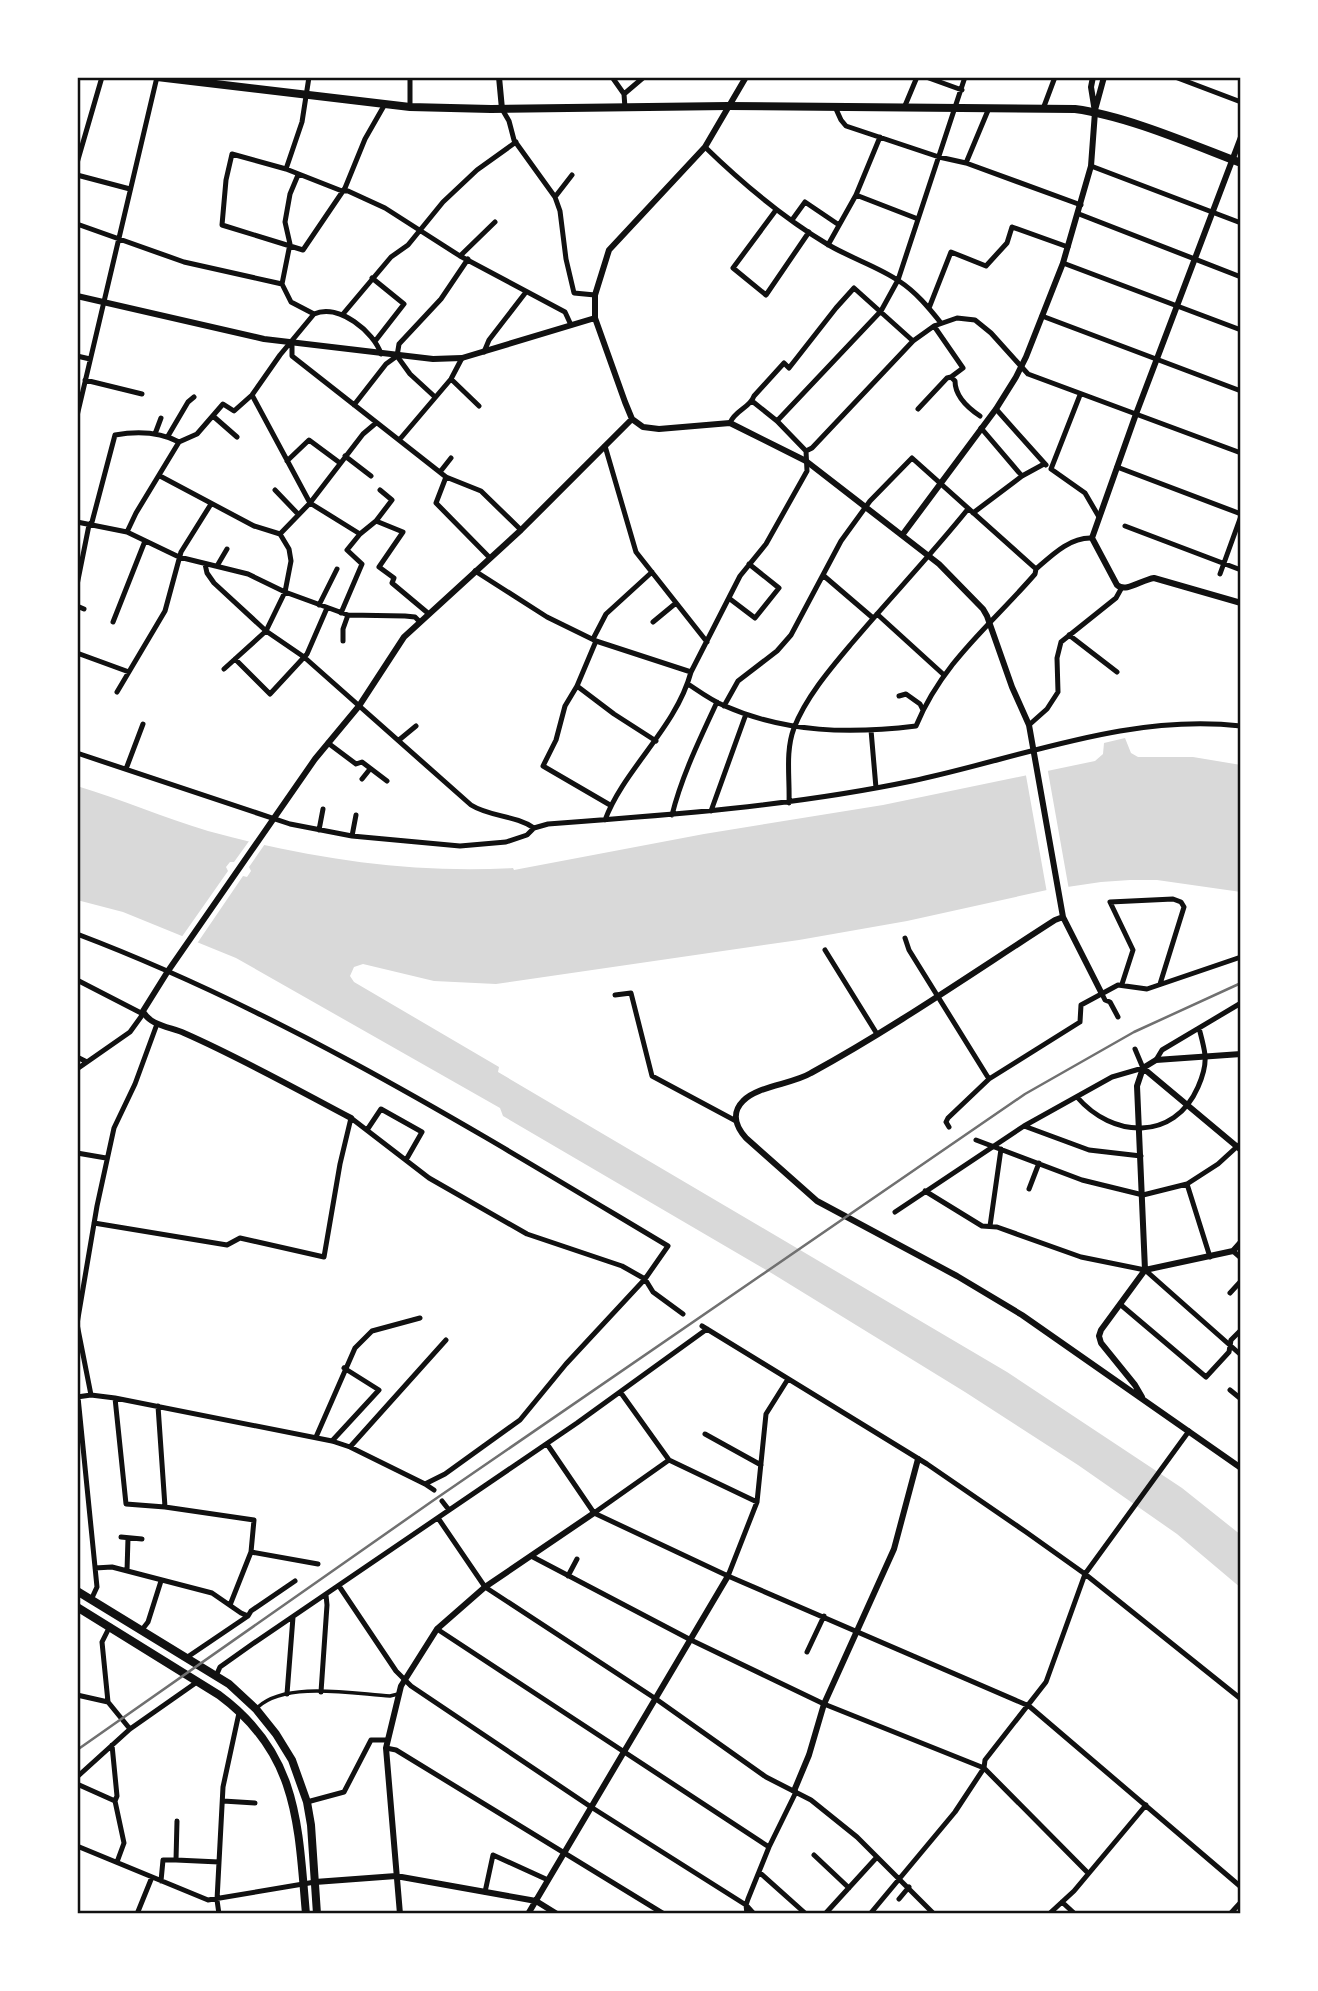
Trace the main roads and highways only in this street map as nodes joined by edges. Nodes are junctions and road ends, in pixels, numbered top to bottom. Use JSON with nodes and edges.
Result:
{"nodes":[{"id":1,"x":157,"y":77,"type":"edge"},
{"id":2,"x":1237,"y":161,"type":"edge"},
{"id":3,"x":77,"y":1591,"type":"edge"},
{"id":4,"x":77,"y":1607,"type":"edge"},
{"id":5,"x":306,"y":1914,"type":"edge"},
{"id":6,"x":317,"y":1914,"type":"edge"}],
"edges":[{"from":1,"to":2,"type":"main road"},
{"from":3,"to":6,"type":"main road"},
{"from":4,"to":5,"type":"main road"}]}
